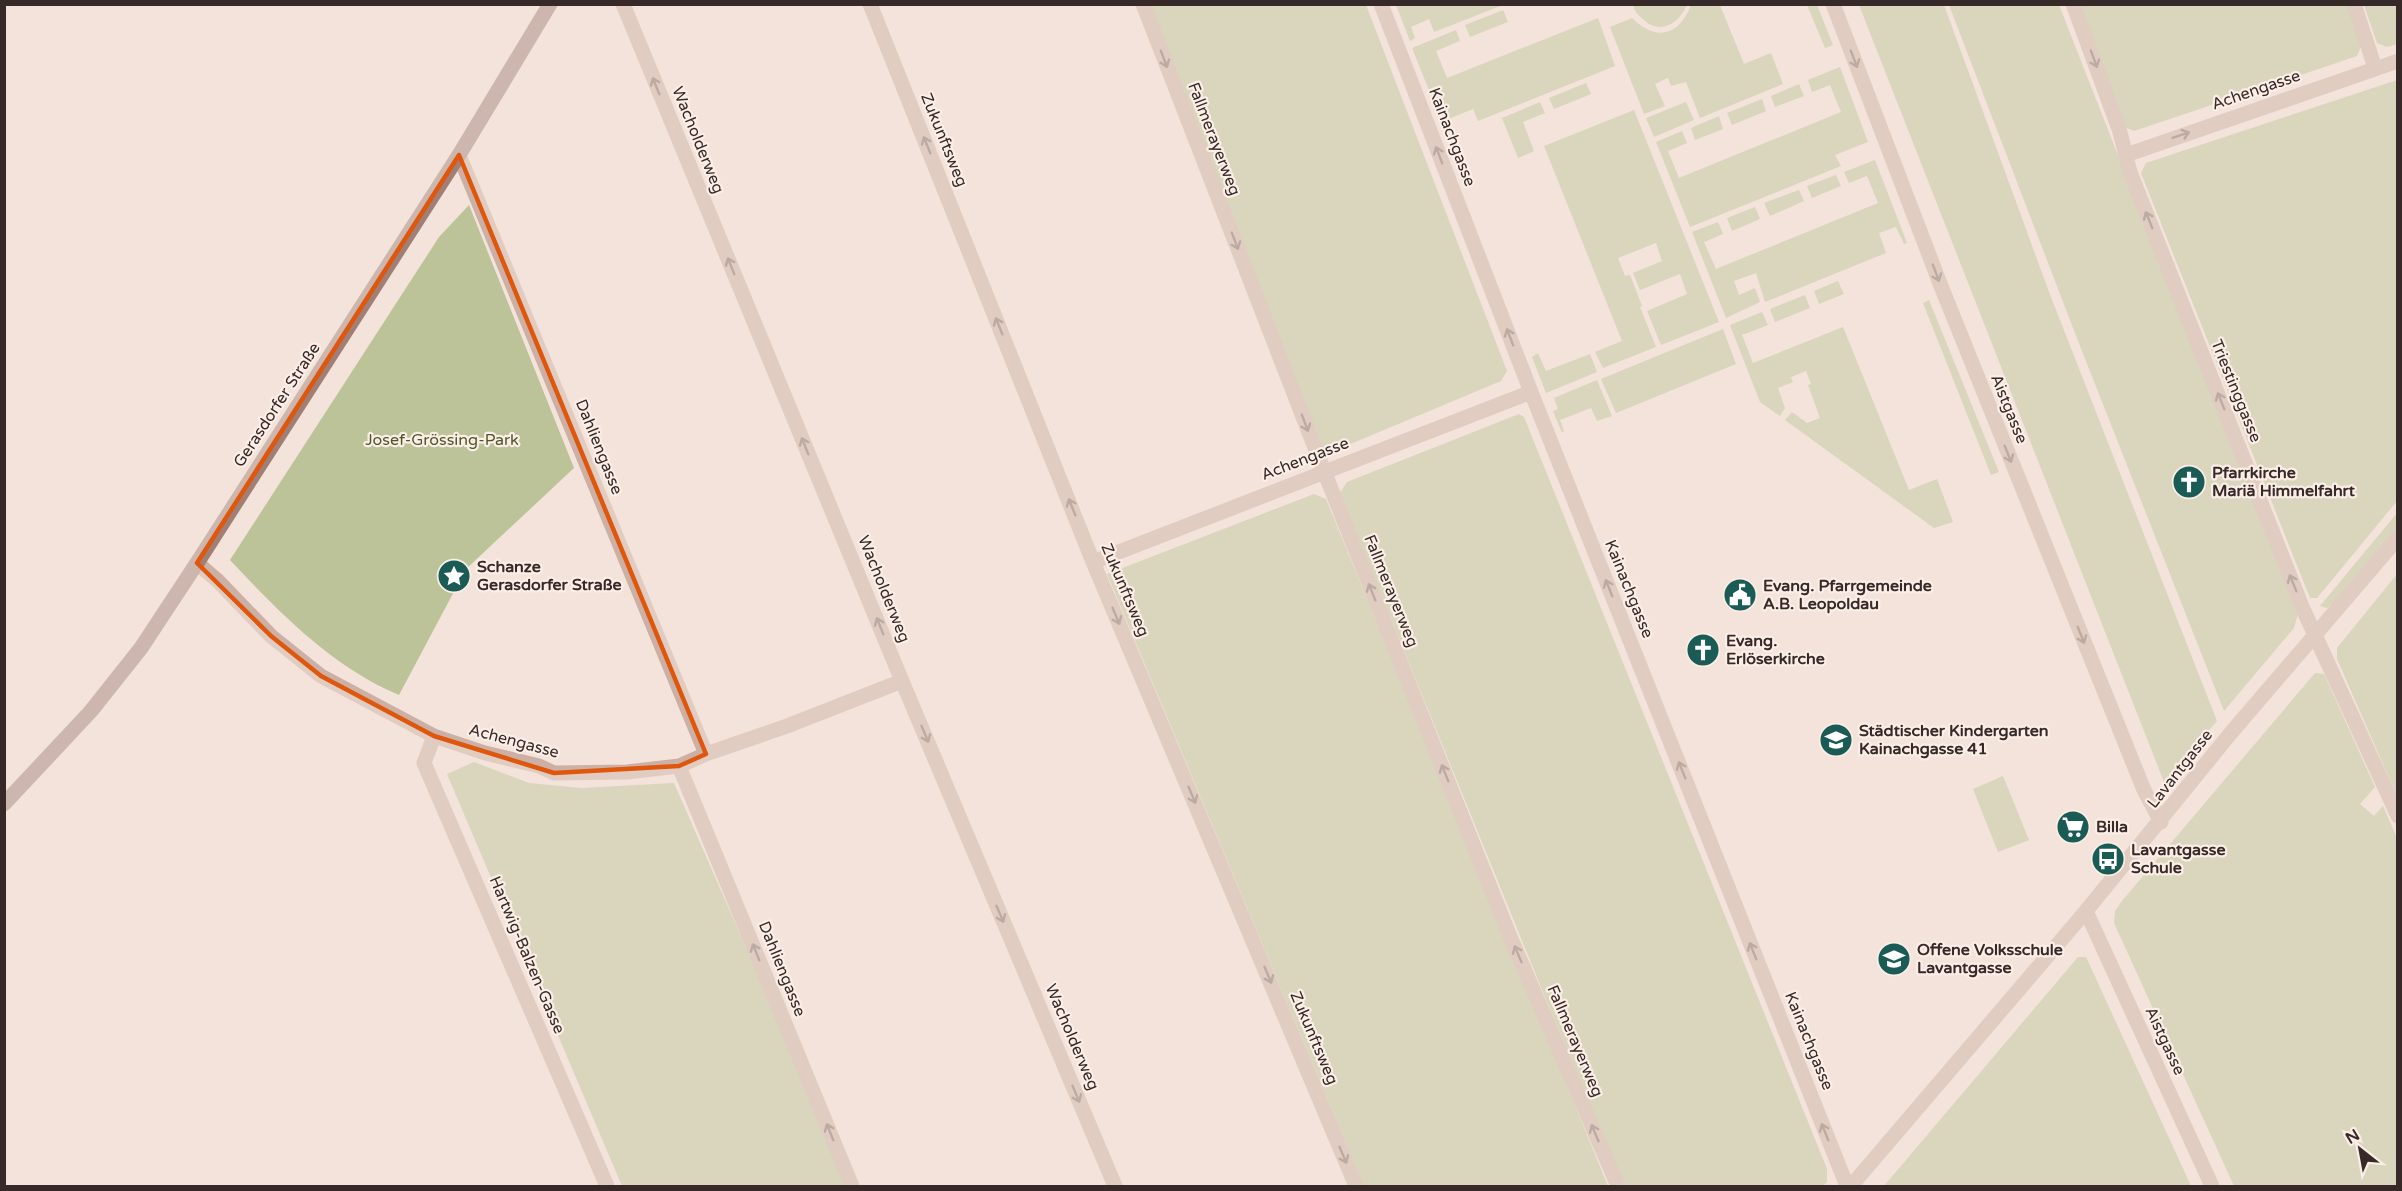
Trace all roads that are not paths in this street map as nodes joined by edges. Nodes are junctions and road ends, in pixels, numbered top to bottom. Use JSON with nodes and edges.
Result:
{"nodes":[{"id":1,"x":550,"y":4,"type":"edge"},
{"id":2,"x":623,"y":4,"type":"edge"},
{"id":3,"x":870,"y":4,"type":"edge"},
{"id":4,"x":1143,"y":4,"type":"edge"},
{"id":5,"x":1381,"y":4,"type":"edge"},
{"id":6,"x":1833,"y":4,"type":"edge"},
{"id":7,"x":2073,"y":4,"type":"edge"},
{"id":8,"x":2354,"y":4,"type":"edge"},
{"id":9,"x":2397,"y":61,"type":"edge"},
{"id":10,"x":2376,"y":68,"type":"junction"},
{"id":11,"x":459,"y":155,"type":"junction"},
{"id":12,"x":2126,"y":155,"type":"junction"},
{"id":13,"x":1531,"y":392,"type":"junction"},
{"id":14,"x":1324,"y":471,"type":"junction"},
{"id":15,"x":2397,"y":538,"type":"edge"},
{"id":16,"x":1093,"y":562,"type":"junction"},
{"id":17,"x":197,"y":563,"type":"junction"},
{"id":18,"x":2316,"y":636,"type":"junction"},
{"id":19,"x":902,"y":681,"type":"junction"},
{"id":20,"x":434,"y":736,"type":"junction"},
{"id":21,"x":706,"y":753,"type":"junction"},
{"id":22,"x":679,"y":766,"type":"junction"},
{"id":23,"x":4,"y":804,"type":"edge"},
{"id":24,"x":2397,"y":816,"type":"edge"},
{"id":25,"x":2161,"y":822,"type":"junction"},
{"id":26,"x":2086,"y":911,"type":"junction"},
{"id":27,"x":607,"y":1186,"type":"edge"},
{"id":28,"x":852,"y":1186,"type":"edge"},
{"id":29,"x":1115,"y":1186,"type":"edge"},
{"id":30,"x":1356,"y":1186,"type":"edge"},
{"id":31,"x":1618,"y":1186,"type":"edge"},
{"id":32,"x":1849,"y":1186,"type":"edge"},
{"id":33,"x":2212,"y":1186,"type":"edge"}],
"edges":[{"from":1,"to":11,"type":"main road","name":"Gerasdorfer Straße"},
{"from":19,"to":2,"type":"street","name":"Wacholderweg","one_way":true},
{"from":16,"to":3,"type":"street","name":"Zukunftsweg","one_way":true},
{"from":4,"to":14,"type":"street","name":"Fallmerayerweg","one_way":true},
{"from":13,"to":5,"type":"street","name":"Kainachgasse","one_way":true},
{"from":6,"to":25,"type":"street","name":"Aistgasse","one_way":true},
{"from":7,"to":12,"type":"street","name":"Triestinggasse","one_way":true},
{"from":8,"to":10,"type":"street"},
{"from":9,"to":10,"type":"street","name":"Achengasse"},
{"from":12,"to":10,"type":"street","name":"Achengasse","one_way":true},
{"from":11,"to":17,"type":"main road","name":"Gerasdorfer Straße"},
{"from":11,"to":21,"type":"street","name":"Dahliengasse"},
{"from":18,"to":12,"type":"street","name":"Triestinggasse","one_way":true},
{"from":13,"to":14,"type":"street","name":"Achengasse"},
{"from":32,"to":13,"type":"street","name":"Kainachgasse","one_way":true},
{"from":14,"to":16,"type":"street","name":"Achengasse"},
{"from":31,"to":14,"type":"street","name":"Fallmerayerweg","one_way":true},
{"from":15,"to":18,"type":"street","name":"Lavantgasse"},
{"from":16,"to":30,"type":"street","name":"Zukunftsweg","one_way":true},
{"from":17,"to":20,"type":"street","name":"Achengasse"},
{"from":17,"to":23,"type":"main road","name":"Gerasdorfer Straße"},
{"from":18,"to":24,"type":"street","name":"Triestinggasse"},
{"from":18,"to":25,"type":"street","name":"Lavantgasse"},
{"from":19,"to":21,"type":"street","name":"Achengasse"},
{"from":19,"to":29,"type":"street","name":"Wacholderweg","one_way":true},
{"from":20,"to":22,"type":"street","name":"Achengasse"},
{"from":20,"to":27,"type":"street","name":"Hartwig-Balzen-Gasse"},
{"from":21,"to":22,"type":"street","name":"Achengasse"},
{"from":28,"to":22,"type":"street","name":"Dahliengasse","one_way":true},
{"from":25,"to":26,"type":"street","name":"Lavantgasse"},
{"from":26,"to":32,"type":"street","name":"Lavantgasse"},
{"from":26,"to":33,"type":"street","name":"Aistgasse"}]}
